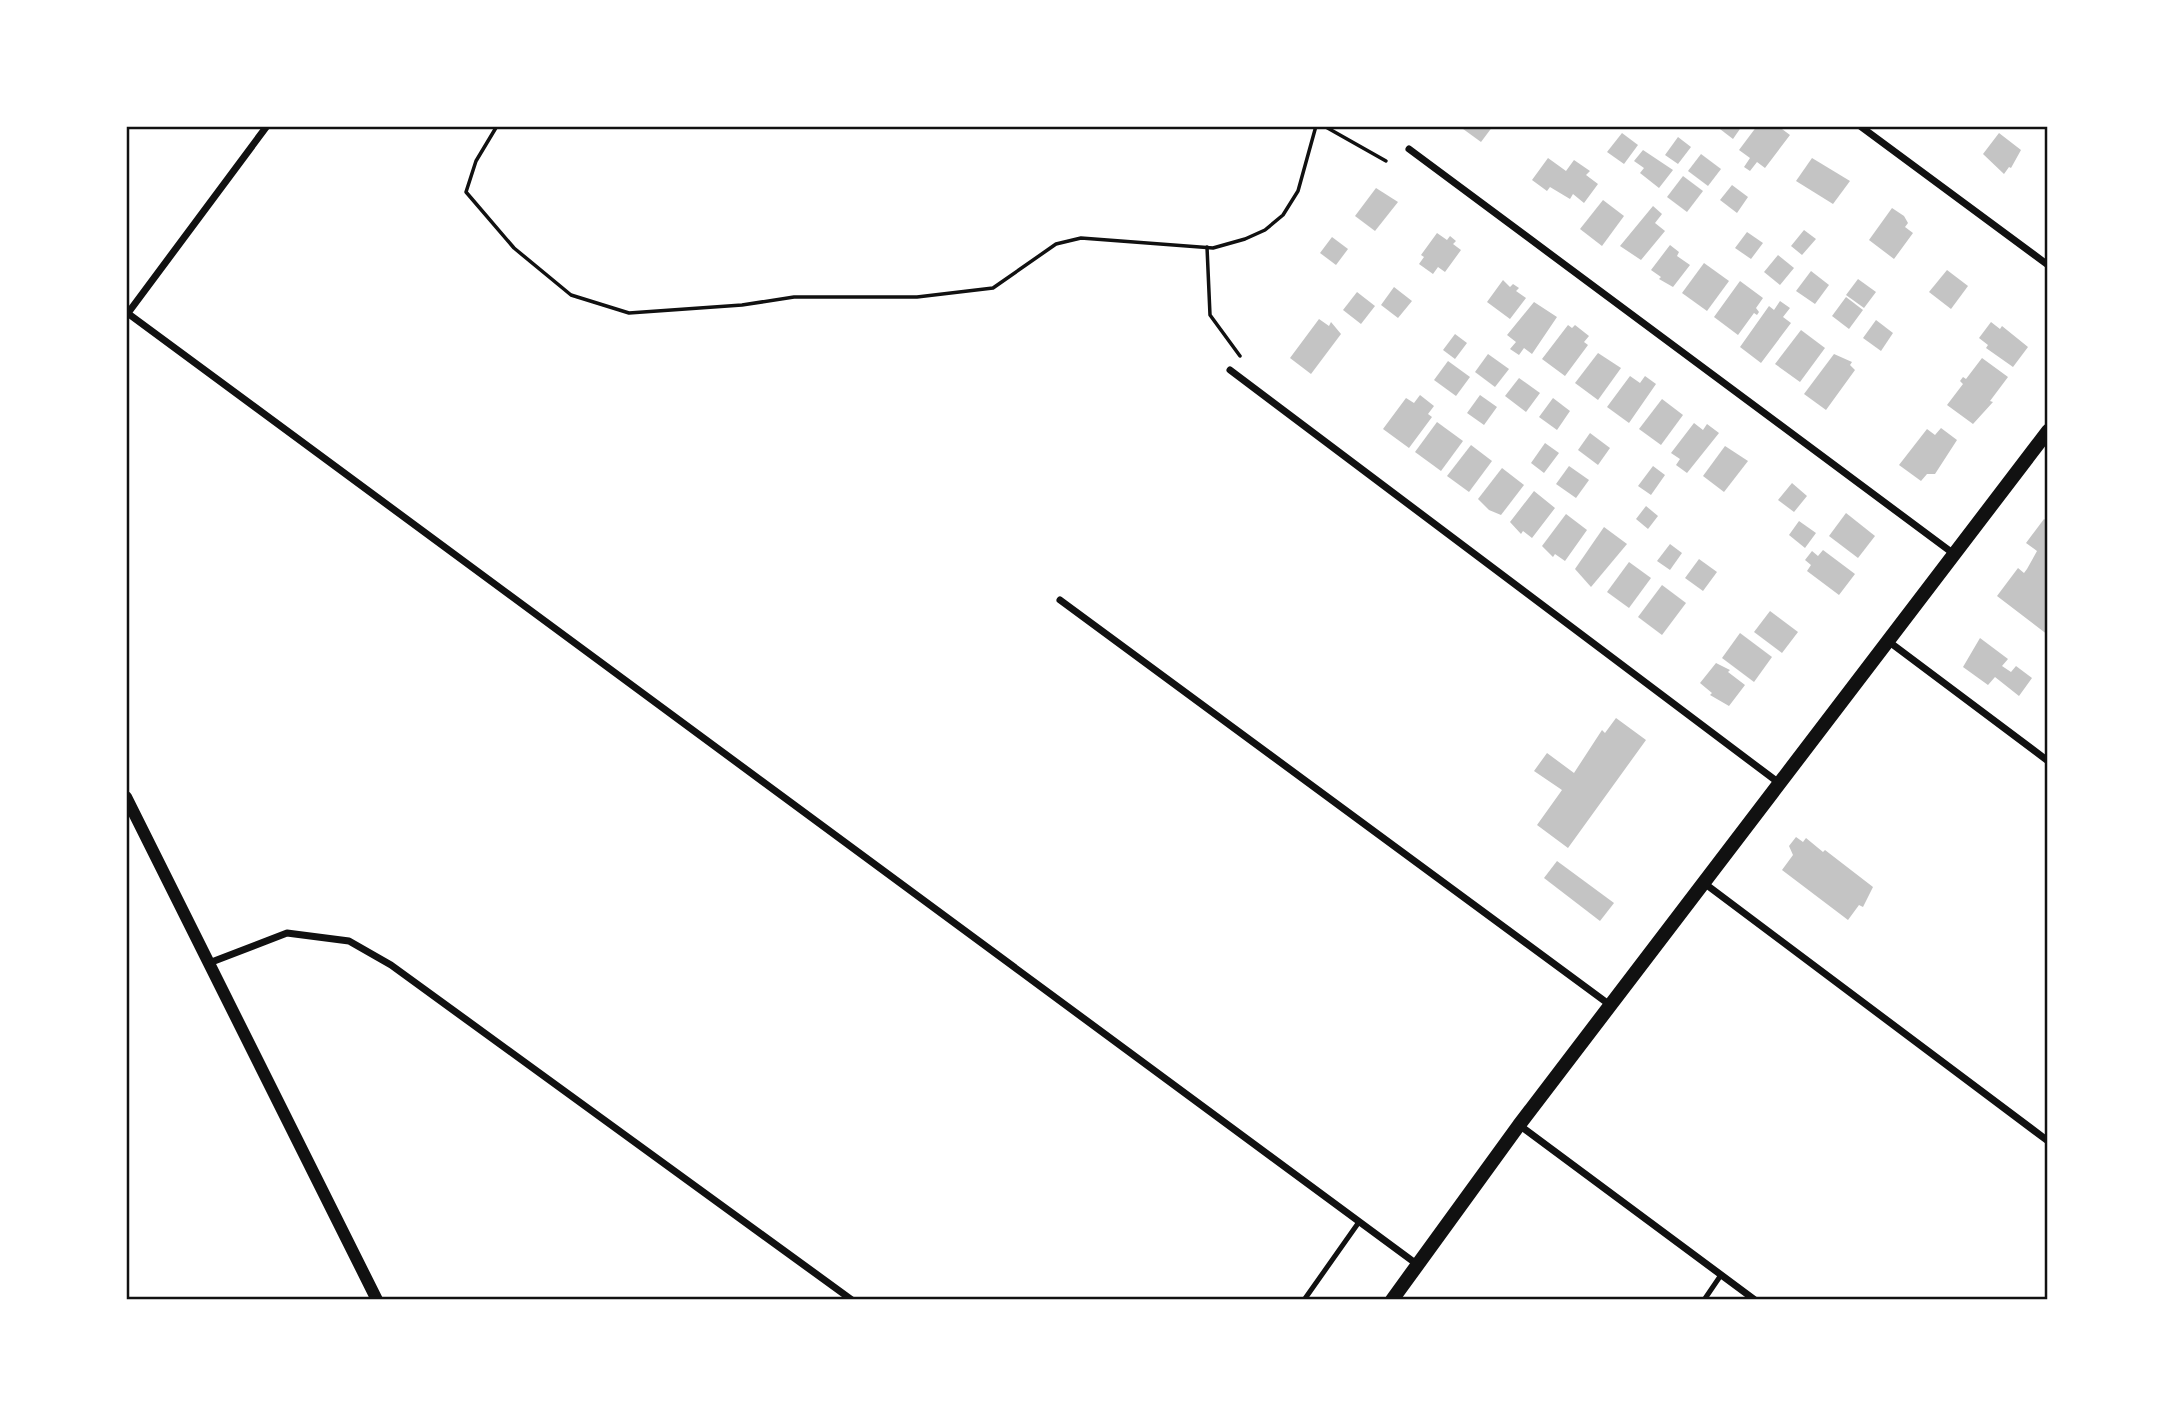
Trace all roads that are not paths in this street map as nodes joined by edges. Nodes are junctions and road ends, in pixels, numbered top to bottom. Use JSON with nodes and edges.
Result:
{"nodes":[{"id":1,"x":267,"y":126,"type":"edge"},
{"id":2,"x":1860,"y":126,"type":"edge"},
{"id":3,"x":1409,"y":149,"type":"dead end"},
{"id":4,"x":2048,"y":265,"type":"edge"},
{"id":5,"x":127,"y":312,"type":"edge"},
{"id":6,"x":1230,"y":370,"type":"dead end"},
{"id":7,"x":2048,"y":431,"type":"edge"},
{"id":8,"x":1954,"y":554,"type":"junction"},
{"id":9,"x":1060,"y":600,"type":"dead end"},
{"id":10,"x":1888,"y":641,"type":"junction"},
{"id":11,"x":2048,"y":761,"type":"edge"},
{"id":12,"x":1779,"y":784,"type":"junction"},
{"id":13,"x":126,"y":797,"type":"edge"},
{"id":14,"x":1704,"y":883,"type":"junction"},
{"id":15,"x":209,"y":963,"type":"junction"},
{"id":16,"x":1610,"y":1006,"type":"junction"},
{"id":17,"x":1519,"y":1125,"type":"junction"},
{"id":18,"x":2048,"y":1141,"type":"edge"},
{"id":19,"x":1359,"y":1222,"type":"junction"},
{"id":20,"x":1418,"y":1266,"type":"junction"},
{"id":21,"x":1721,"y":1275,"type":"junction"},
{"id":22,"x":1395,"y":1299,"type":"edge"},
{"id":23,"x":377,"y":1300,"type":"edge"},
{"id":24,"x":852,"y":1300,"type":"edge"},
{"id":25,"x":1304,"y":1300,"type":"edge"},
{"id":26,"x":1704,"y":1300,"type":"edge"},
{"id":27,"x":1755,"y":1300,"type":"edge"}],
"edges":[{"from":1,"to":5,"type":"street"},
{"from":2,"to":4,"type":"street"},
{"from":3,"to":8,"type":"street"},
{"from":5,"to":19,"type":"street"},
{"from":6,"to":12,"type":"street"},
{"from":7,"to":8,"type":"main road"},
{"from":8,"to":10,"type":"main road"},
{"from":9,"to":16,"type":"street"},
{"from":10,"to":11,"type":"street"},
{"from":10,"to":12,"type":"main road"},
{"from":12,"to":14,"type":"main road"},
{"from":13,"to":15,"type":"street"},
{"from":14,"to":16,"type":"main road"},
{"from":14,"to":18,"type":"street"},
{"from":15,"to":23,"type":"street"},
{"from":15,"to":24,"type":"street"},
{"from":16,"to":17,"type":"main road"},
{"from":17,"to":20,"type":"main road"},
{"from":17,"to":21,"type":"street"},
{"from":19,"to":20,"type":"street"},
{"from":19,"to":25,"type":"lane"},
{"from":20,"to":22,"type":"main road"},
{"from":21,"to":26,"type":"lane"},
{"from":21,"to":27,"type":"street"}]}
